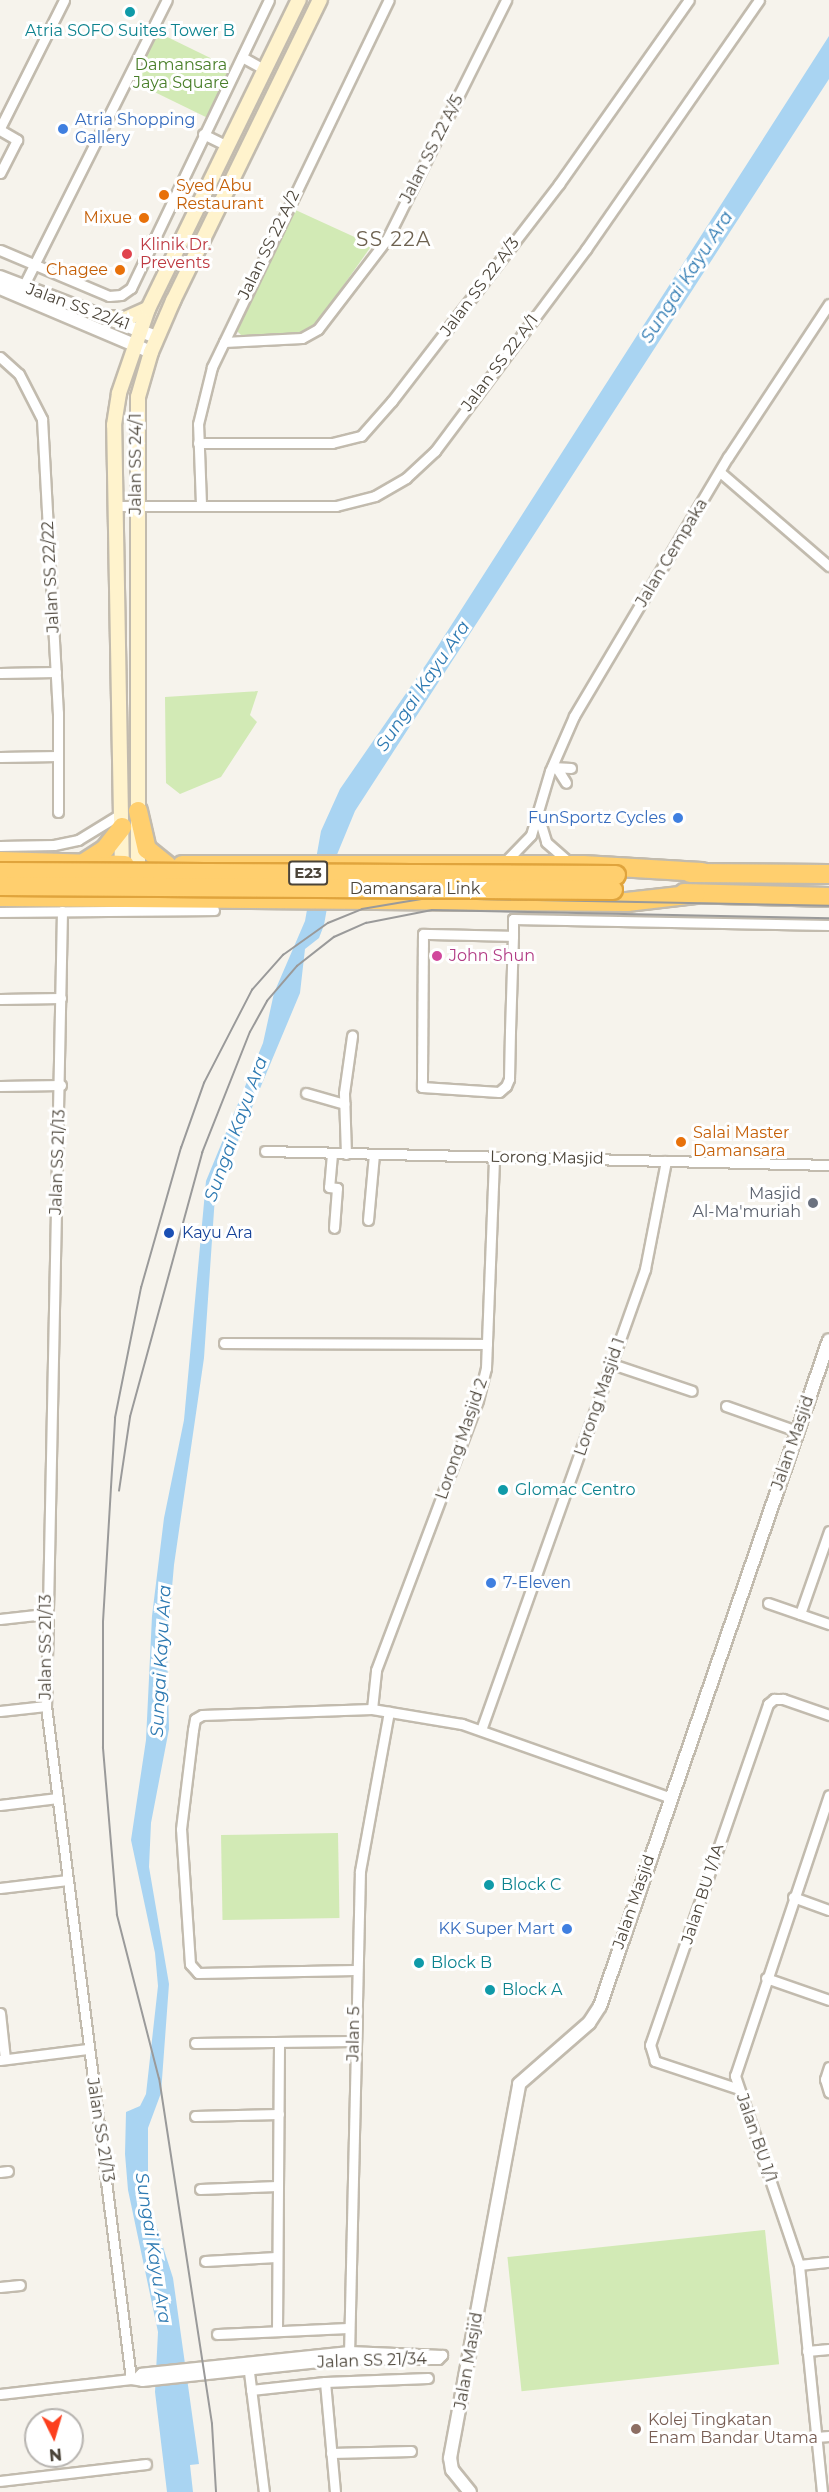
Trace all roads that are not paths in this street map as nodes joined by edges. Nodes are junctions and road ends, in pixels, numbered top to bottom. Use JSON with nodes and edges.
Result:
{"nodes":[{"id":1,"x":64,"y":0,"type":"edge"},
{"id":2,"x":167,"y":0,"type":"edge"},
{"id":3,"x":269,"y":0,"type":"edge"},
{"id":4,"x":299,"y":0,"type":"edge"},
{"id":5,"x":320,"y":0,"type":"edge"},
{"id":6,"x":389,"y":0,"type":"edge"},
{"id":7,"x":506,"y":0,"type":"edge"},
{"id":8,"x":689,"y":0,"type":"edge"},
{"id":9,"x":759,"y":0,"type":"edge"},
{"id":10,"x":242,"y":57,"type":"junction"},
{"id":11,"x":264,"y":69,"type":"junction"},
{"id":12,"x":248,"y":101,"type":"junction"},
{"id":13,"x":267,"y":110,"type":"junction"},
{"id":14,"x":0,"y":129,"type":"edge"},
{"id":15,"x":203,"y":134,"type":"junction"},
{"id":16,"x":226,"y":145,"type":"junction"},
{"id":17,"x":0,"y":173,"type":"edge"},
{"id":18,"x":0,"y":250,"type":"edge"},
{"id":19,"x":35,"y":265,"type":"junction"},
{"id":20,"x":0,"y":277,"type":"edge"},
{"id":21,"x":23,"y":287,"type":"junction"},
{"id":22,"x":0,"y":288,"type":"edge"},
{"id":23,"x":829,"y":304,"type":"edge"},
{"id":24,"x":148,"y":309,"type":"junction"},
{"id":25,"x":111,"y":318,"type":"junction"},
{"id":26,"x":139,"y":330,"type":"junction"},
{"id":27,"x":156,"y":337,"type":"junction"},
{"id":28,"x":224,"y":342,"type":"junction"},
{"id":29,"x":134,"y":344,"type":"junction"},
{"id":30,"x":151,"y":352,"type":"junction"},
{"id":31,"x":0,"y":357,"type":"edge"},
{"id":32,"x":198,"y":443,"type":"junction"},
{"id":33,"x":720,"y":472,"type":"junction"},
{"id":34,"x":201,"y":504,"type":"junction"},
{"id":35,"x":116,"y":506,"type":"junction"},
{"id":36,"x":135,"y":506,"type":"junction"},
{"id":37,"x":829,"y":566,"type":"edge"},
{"id":38,"x":56,"y":672,"type":"junction"},
{"id":39,"x":0,"y":673,"type":"edge"},
{"id":40,"x":58,"y":756,"type":"junction"},
{"id":41,"x":0,"y":757,"type":"edge"},
{"id":42,"x":571,"y":768,"type":"dead end"},
{"id":43,"x":555,"y":769,"type":"junction"},
{"id":44,"x":566,"y":783,"type":"dead end"},
{"id":45,"x":58,"y":812,"type":"dead end"},
{"id":46,"x":538,"y":813,"type":"junction"},
{"id":47,"x":127,"y":817,"type":"junction"},
{"id":48,"x":0,"y":846,"type":"edge"},
{"id":49,"x":0,"y":861,"type":"edge"},
{"id":50,"x":35,"y":861,"type":"junction"},
{"id":51,"x":85,"y":862,"type":"junction"},
{"id":52,"x":503,"y":864,"type":"junction"},
{"id":53,"x":130,"y":865,"type":"junction"},
{"id":54,"x":167,"y":865,"type":"junction"},
{"id":55,"x":194,"y":865,"type":"junction"},
{"id":56,"x":583,"y":865,"type":"junction"},
{"id":57,"x":0,"y":872,"type":"edge"},
{"id":58,"x":702,"y":872,"type":"junction"},
{"id":59,"x":829,"y":874,"type":"edge"},
{"id":60,"x":615,"y":883,"type":"junction"},
{"id":61,"x":0,"y":885,"type":"edge"},
{"id":62,"x":696,"y":894,"type":"junction"},
{"id":63,"x":0,"y":897,"type":"edge"},
{"id":64,"x":35,"y":897,"type":"junction"},
{"id":65,"x":130,"y":897,"type":"junction"},
{"id":66,"x":186,"y":897,"type":"junction"},
{"id":67,"x":827,"y":897,"type":"edge"},
{"id":68,"x":214,"y":910,"type":"dead end"},
{"id":69,"x":62,"y":911,"type":"junction"},
{"id":70,"x":0,"y":912,"type":"edge"},
{"id":71,"x":829,"y":925,"type":"edge"},
{"id":72,"x":513,"y":936,"type":"junction"},
{"id":73,"x":61,"y":998,"type":"junction"},
{"id":74,"x":0,"y":999,"type":"edge"},
{"id":75,"x":352,"y":1036,"type":"dead end"},
{"id":76,"x":61,"y":1085,"type":"junction"},
{"id":77,"x":0,"y":1086,"type":"edge"},
{"id":78,"x":306,"y":1093,"type":"dead end"},
{"id":79,"x":344,"y":1104,"type":"junction"},
{"id":80,"x":265,"y":1151,"type":"dead end"},
{"id":81,"x":332,"y":1154,"type":"junction"},
{"id":82,"x":346,"y":1154,"type":"junction"},
{"id":83,"x":374,"y":1154,"type":"junction"},
{"id":84,"x":495,"y":1157,"type":"junction"},
{"id":85,"x":666,"y":1161,"type":"junction"},
{"id":86,"x":829,"y":1165,"type":"edge"},
{"id":87,"x":368,"y":1220,"type":"dead end"},
{"id":88,"x":334,"y":1227,"type":"dead end"},
{"id":89,"x":829,"y":1340,"type":"edge"},
{"id":90,"x":224,"y":1344,"type":"dead end"},
{"id":91,"x":487,"y":1344,"type":"junction"},
{"id":92,"x":612,"y":1364,"type":"junction"},
{"id":93,"x":692,"y":1391,"type":"dead end"},
{"id":94,"x":726,"y":1406,"type":"dead end"},
{"id":95,"x":797,"y":1431,"type":"junction"},
{"id":96,"x":829,"y":1531,"type":"edge"},
{"id":97,"x":768,"y":1603,"type":"dead end"},
{"id":98,"x":45,"y":1614,"type":"junction"},
{"id":99,"x":800,"y":1614,"type":"junction"},
{"id":100,"x":0,"y":1619,"type":"edge"},
{"id":101,"x":829,"y":1624,"type":"edge"},
{"id":102,"x":46,"y":1706,"type":"junction"},
{"id":103,"x":372,"y":1709,"type":"junction"},
{"id":104,"x":0,"y":1711,"type":"edge"},
{"id":105,"x":389,"y":1712,"type":"junction"},
{"id":106,"x":829,"y":1716,"type":"edge"},
{"id":107,"x":481,"y":1730,"type":"junction"},
{"id":108,"x":829,"y":1795,"type":"edge"},
{"id":109,"x":58,"y":1798,"type":"junction"},
{"id":110,"x":670,"y":1798,"type":"junction"},
{"id":111,"x":0,"y":1805,"type":"edge"},
{"id":112,"x":826,"y":1816,"type":"edge"},
{"id":113,"x":68,"y":1880,"type":"junction"},
{"id":114,"x":0,"y":1888,"type":"edge"},
{"id":115,"x":793,"y":1897,"type":"junction"},
{"id":116,"x":829,"y":1910,"type":"edge"},
{"id":117,"x":355,"y":1970,"type":"junction"},
{"id":118,"x":766,"y":1978,"type":"junction"},
{"id":119,"x":829,"y":2000,"type":"edge"},
{"id":120,"x":0,"y":2013,"type":"edge"},
{"id":121,"x":353,"y":2041,"type":"junction"},
{"id":122,"x":279,"y":2042,"type":"junction"},
{"id":123,"x":195,"y":2043,"type":"dead end"},
{"id":124,"x":87,"y":2049,"type":"junction"},
{"id":125,"x":3,"y":2059,"type":"edge"},
{"id":126,"x":829,"y":2067,"type":"edge"},
{"id":127,"x":739,"y":2089,"type":"junction"},
{"id":128,"x":829,"y":2092,"type":"edge"},
{"id":129,"x":279,"y":2114,"type":"junction"},
{"id":130,"x":195,"y":2116,"type":"dead end"},
{"id":131,"x":277,"y":2186,"type":"junction"},
{"id":132,"x":200,"y":2189,"type":"dead end"},
{"id":133,"x":276,"y":2257,"type":"junction"},
{"id":134,"x":205,"y":2261,"type":"dead end"},
{"id":135,"x":829,"y":2262,"type":"edge"},
{"id":136,"x":799,"y":2265,"type":"junction"},
{"id":137,"x":20,"y":2285,"type":"dead end"},
{"id":138,"x":0,"y":2287,"type":"edge"},
{"id":139,"x":349,"y":2328,"type":"junction"},
{"id":140,"x":277,"y":2331,"type":"junction"},
{"id":141,"x":217,"y":2334,"type":"dead end"},
{"id":142,"x":829,"y":2349,"type":"edge"},
{"id":143,"x":807,"y":2351,"type":"junction"},
{"id":144,"x":349,"y":2355,"type":"junction"},
{"id":145,"x":248,"y":2365,"type":"junction"},
{"id":146,"x":137,"y":2378,"type":"junction"},
{"id":147,"x":428,"y":2378,"type":"dead end"},
{"id":148,"x":324,"y":2382,"type":"junction"},
{"id":149,"x":251,"y":2390,"type":"junction"},
{"id":150,"x":0,"y":2394,"type":"edge"},
{"id":151,"x":829,"y":2436,"type":"edge"},
{"id":152,"x":816,"y":2437,"type":"junction"},
{"id":153,"x":454,"y":2450,"type":"junction"},
{"id":154,"x":411,"y":2451,"type":"dead end"},
{"id":155,"x":331,"y":2453,"type":"junction"},
{"id":156,"x":146,"y":2464,"type":"dead end"},
{"id":157,"x":0,"y":2481,"type":"edge"},
{"id":158,"x":264,"y":2492,"type":"edge"},
{"id":159,"x":335,"y":2492,"type":"edge"},
{"id":160,"x":470,"y":2492,"type":"edge"},
{"id":161,"x":478,"y":2492,"type":"edge"},
{"id":162,"x":822,"y":2492,"type":"edge"}],
"edges":[{"from":1,"to":14,"type":"street"},
{"from":2,"to":19,"type":"street"},
{"from":3,"to":10,"type":"street"},
{"from":4,"to":11,"type":"main road","name":"Jalan SS 24/1"},
{"from":5,"to":13,"type":"main road","name":"Jalan SS 24/1"},
{"from":6,"to":28,"type":"street","name":"Jalan SS 22 A/2"},
{"from":7,"to":28,"type":"street","name":"Jalan SS 22 A/5"},
{"from":8,"to":32,"type":"street","name":"Jalan SS 22 A/3"},
{"from":9,"to":34,"type":"street","name":"Jalan SS 22 A/1"},
{"from":10,"to":11,"type":"street"},
{"from":10,"to":15,"type":"street"},
{"from":11,"to":12,"type":"main road","name":"Jalan SS 24/1"},
{"from":12,"to":13,"type":"main road"},
{"from":12,"to":16,"type":"main road","name":"Jalan SS 24/1"},
{"from":13,"to":27,"type":"main road","name":"Jalan SS 24/1"},
{"from":14,"to":17,"type":"street"},
{"from":15,"to":16,"type":"street"},
{"from":15,"to":19,"type":"street"},
{"from":16,"to":24,"type":"main road","name":"Jalan SS 24/1"},
{"from":18,"to":19,"type":"street"},
{"from":19,"to":21,"type":"street"},
{"from":20,"to":21,"type":"street","name":"Jalan SS 22/41"},
{"from":21,"to":25,"type":"street","name":"Jalan SS 22/41"},
{"from":22,"to":29,"type":"street","name":"Jalan SS 22/41"},
{"from":23,"to":33,"type":"street","name":"Jalan Cempaka"},
{"from":24,"to":25,"type":"main road"},
{"from":24,"to":26,"type":"main road","name":"Jalan SS 24/1"},
{"from":25,"to":26,"type":"street","name":"Jalan SS 22/41"},
{"from":26,"to":27,"type":"street","name":"Jalan SS 22/41"},
{"from":26,"to":29,"type":"main road","name":"Jalan SS 24/1"},
{"from":27,"to":30,"type":"main road","name":"Jalan SS 24/1"},
{"from":28,"to":32,"type":"street","name":"Jalan SS 22 A/2"},
{"from":29,"to":30,"type":"street","name":"Jalan SS 22/41"},
{"from":29,"to":35,"type":"main road","name":"Jalan SS 24/1"},
{"from":30,"to":36,"type":"main road","name":"Jalan SS 24/1"},
{"from":31,"to":38,"type":"street","name":"Jalan SS 22/22"},
{"from":32,"to":34,"type":"street","name":"Jalan SS 22 A/2"},
{"from":33,"to":37,"type":"street"},
{"from":33,"to":43,"type":"street","name":"Jalan Cempaka"},
{"from":34,"to":36,"type":"street","name":"Jalan SS 22 A/1"},
{"from":35,"to":36,"type":"street","name":"Jalan SS 22 A/1"},
{"from":35,"to":47,"type":"main road","name":"Jalan SS 24/1"},
{"from":36,"to":47,"type":"main road","name":"Jalan SS 24/1"},
{"from":38,"to":39,"type":"street"},
{"from":38,"to":40,"type":"street","name":"Jalan SS 22/22"},
{"from":40,"to":41,"type":"street"},
{"from":40,"to":45,"type":"street","name":"Jalan SS 22/22"},
{"from":42,"to":43,"type":"street"},
{"from":43,"to":44,"type":"street"},
{"from":43,"to":46,"type":"street","name":"Jalan Cempaka"},
{"from":46,"to":52,"type":"street","name":"Jalan Cempaka"},
{"from":46,"to":56,"type":"street"},
{"from":47,"to":48,"type":"street"},
{"from":47,"to":51,"type":"highway"},
{"from":47,"to":53,"type":"main road","name":"Jalan SS 24/1"},
{"from":47,"to":53,"type":"main road","name":"Jalan SS 24/1"},
{"from":47,"to":54,"type":"highway"},
{"from":49,"to":50,"type":"highway"},
{"from":50,"to":51,"type":"highway"},
{"from":50,"to":64,"type":"highway"},
{"from":51,"to":53,"type":"highway"},
{"from":52,"to":55,"type":"highway"},
{"from":52,"to":56,"type":"highway"},
{"from":53,"to":54,"type":"highway"},
{"from":53,"to":65,"type":"main road","name":"Jalan SS 24/1"},
{"from":54,"to":55,"type":"highway"},
{"from":55,"to":66,"type":"highway"},
{"from":56,"to":58,"type":"highway"},
{"from":57,"to":60,"type":"highway","name":"Damansara Link","number":"E23","bridge":true},
{"from":58,"to":59,"type":"highway","name":"Damansara Link","number":"E23"},
{"from":58,"to":60,"type":"highway","name":"Damansara Link","number":"E23"},
{"from":60,"to":61,"type":"highway","name":"Damansara Link","number":"E23","bridge":true},
{"from":60,"to":62,"type":"highway","name":"Damansara Link","number":"E23"},
{"from":62,"to":66,"type":"highway"},
{"from":62,"to":67,"type":"highway","name":"Damansara Link","number":"E23"},
{"from":63,"to":64,"type":"highway"},
{"from":64,"to":65,"type":"highway"},
{"from":65,"to":66,"type":"highway"},
{"from":68,"to":69,"type":"street"},
{"from":69,"to":70,"type":"street"},
{"from":69,"to":73,"type":"street","name":"Jalan SS 21/13"},
{"from":71,"to":72,"type":"street"},
{"from":72,"to":72,"type":"street"},
{"from":73,"to":74,"type":"street"},
{"from":73,"to":76,"type":"street","name":"Jalan SS 21/13"},
{"from":75,"to":79,"type":"street"},
{"from":76,"to":77,"type":"street"},
{"from":76,"to":98,"type":"street","name":"Jalan SS 21/13"},
{"from":78,"to":79,"type":"street"},
{"from":79,"to":82,"type":"street"},
{"from":80,"to":81,"type":"street","name":"Lorong Masjid"},
{"from":81,"to":82,"type":"street","name":"Lorong Masjid"},
{"from":81,"to":88,"type":"street"},
{"from":82,"to":83,"type":"street","name":"Lorong Masjid"},
{"from":83,"to":84,"type":"street","name":"Lorong Masjid"},
{"from":83,"to":87,"type":"street"},
{"from":84,"to":85,"type":"street","name":"Lorong Masjid"},
{"from":84,"to":91,"type":"street","name":"Lorong Masjid 2"},
{"from":85,"to":86,"type":"street","name":"Lorong Masjid"},
{"from":85,"to":92,"type":"street","name":"Lorong Masjid 1"},
{"from":89,"to":95,"type":"street","name":"Jalan Masjid"},
{"from":90,"to":91,"type":"street"},
{"from":91,"to":103,"type":"street","name":"Lorong Masjid 2"},
{"from":92,"to":93,"type":"street"},
{"from":92,"to":107,"type":"street","name":"Lorong Masjid 1"},
{"from":94,"to":95,"type":"street"},
{"from":95,"to":110,"type":"street","name":"Jalan Masjid"},
{"from":96,"to":99,"type":"street"},
{"from":97,"to":99,"type":"street"},
{"from":98,"to":100,"type":"street"},
{"from":98,"to":102,"type":"street","name":"Jalan SS 21/13"},
{"from":99,"to":101,"type":"street"},
{"from":102,"to":104,"type":"street"},
{"from":102,"to":109,"type":"street","name":"Jalan SS 21/13"},
{"from":103,"to":105,"type":"street"},
{"from":103,"to":117,"type":"street"},
{"from":105,"to":107,"type":"street"},
{"from":105,"to":117,"type":"street","name":"Jalan 5"},
{"from":106,"to":127,"type":"street","name":"Jalan BU 1/1A"},
{"from":107,"to":110,"type":"street"},
{"from":108,"to":112,"type":"street","name":"Jalan BU 1/1"},
{"from":109,"to":111,"type":"street"},
{"from":109,"to":113,"type":"street","name":"Jalan SS 21/13"},
{"from":110,"to":153,"type":"street","name":"Jalan Masjid"},
{"from":112,"to":115,"type":"street","name":"Jalan BU 1/1"},
{"from":113,"to":114,"type":"street"},
{"from":113,"to":124,"type":"street","name":"Jalan SS 21/13"},
{"from":115,"to":116,"type":"street"},
{"from":115,"to":118,"type":"street","name":"Jalan BU 1/1"},
{"from":117,"to":121,"type":"street","name":"Jalan 5"},
{"from":118,"to":119,"type":"street"},
{"from":118,"to":127,"type":"street","name":"Jalan BU 1/1"},
{"from":120,"to":125,"type":"street"},
{"from":121,"to":122,"type":"street"},
{"from":121,"to":139,"type":"street","name":"Jalan 5"},
{"from":122,"to":123,"type":"street"},
{"from":122,"to":129,"type":"street"},
{"from":124,"to":125,"type":"street"},
{"from":124,"to":146,"type":"street","name":"Jalan SS 21/13"},
{"from":126,"to":128,"type":"street"},
{"from":127,"to":136,"type":"street","name":"Jalan BU 1/1"},
{"from":129,"to":130,"type":"street"},
{"from":129,"to":131,"type":"street"},
{"from":131,"to":132,"type":"street"},
{"from":131,"to":133,"type":"street"},
{"from":133,"to":134,"type":"street"},
{"from":133,"to":140,"type":"street"},
{"from":135,"to":136,"type":"street"},
{"from":136,"to":143,"type":"street","name":"Jalan BU 1/1"},
{"from":137,"to":138,"type":"street"},
{"from":139,"to":140,"type":"street"},
{"from":139,"to":144,"type":"street","name":"Jalan 5"},
{"from":140,"to":141,"type":"street"},
{"from":142,"to":143,"type":"street"},
{"from":143,"to":152,"type":"street","name":"Jalan BU 1/1"},
{"from":144,"to":144,"type":"street","name":"Jalan SS 21/34"},
{"from":144,"to":145,"type":"street","name":"Jalan SS 21/34"},
{"from":145,"to":146,"type":"street","name":"Jalan SS 21/34"},
{"from":145,"to":149,"type":"street"},
{"from":146,"to":150,"type":"street","name":"Jalan SS 21/34"},
{"from":147,"to":148,"type":"street"},
{"from":148,"to":149,"type":"street"},
{"from":148,"to":155,"type":"street"},
{"from":149,"to":158,"type":"street"},
{"from":151,"to":152,"type":"street"},
{"from":152,"to":162,"type":"street","name":"Jalan BU 1/1"},
{"from":153,"to":160,"type":"street","name":"Jalan Masjid"},
{"from":153,"to":161,"type":"street"},
{"from":154,"to":155,"type":"street"},
{"from":155,"to":159,"type":"street"},
{"from":156,"to":157,"type":"street"}]}
